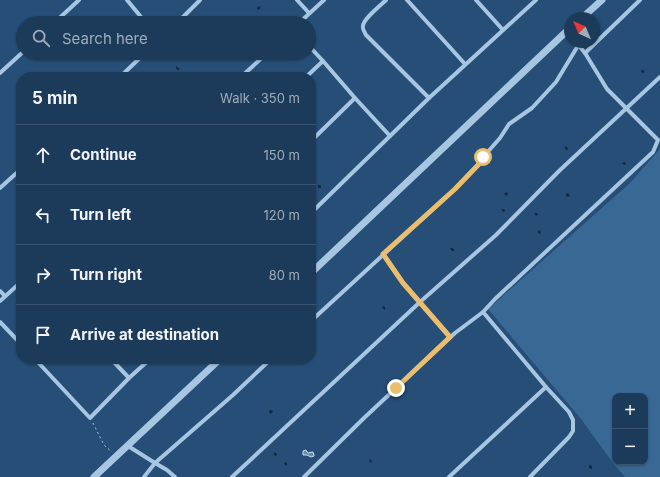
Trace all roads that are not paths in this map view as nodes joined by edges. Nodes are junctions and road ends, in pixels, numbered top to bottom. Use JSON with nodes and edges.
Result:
{"nodes":[{"id":1,"x":79,"y":0,"type":"edge"},
{"id":2,"x":127,"y":0,"type":"edge"},
{"id":3,"x":200,"y":0,"type":"edge"},
{"id":4,"x":297,"y":0,"type":"edge"},
{"id":5,"x":324,"y":0,"type":"edge"},
{"id":6,"x":386,"y":0,"type":"edge"},
{"id":7,"x":406,"y":0,"type":"edge"},
{"id":8,"x":476,"y":0,"type":"edge"},
{"id":9,"x":536,"y":0,"type":"edge"},
{"id":10,"x":602,"y":0,"type":"edge"},
{"id":11,"x":640,"y":0,"type":"edge"},
{"id":12,"x":589,"y":12,"type":"edge"},
{"id":13,"x":309,"y":13,"type":"junction"},
{"id":14,"x":62,"y":16,"type":"edge"},
{"id":15,"x":140,"y":16,"type":"edge"},
{"id":16,"x":184,"y":16,"type":"edge"},
{"id":17,"x":306,"y":16,"type":"edge"},
{"id":18,"x":503,"y":30,"type":"junction"},
{"id":19,"x":564,"y":36,"type":"edge"},
{"id":20,"x":575,"y":48,"type":"edge"},
{"id":21,"x":582,"y":48,"type":"edge"},
{"id":22,"x":585,"y":53,"type":"junction"},
{"id":23,"x":316,"y":54,"type":"edge"},
{"id":24,"x":16,"y":58,"type":"edge"},
{"id":25,"x":138,"y":60,"type":"edge"},
{"id":26,"x":260,"y":60,"type":"edge"},
{"id":27,"x":323,"y":61,"type":"junction"},
{"id":28,"x":466,"y":64,"type":"junction"},
{"id":29,"x":125,"y":72,"type":"edge"},
{"id":30,"x":247,"y":72,"type":"edge"},
{"id":31,"x":311,"y":72,"type":"edge"},
{"id":32,"x":0,"y":73,"type":"edge"},
{"id":33,"x":660,"y":77,"type":"edge"},
{"id":34,"x":355,"y":98,"type":"junction"},
{"id":35,"x":429,"y":98,"type":"junction"},
{"id":36,"x":626,"y":108,"type":"junction"},
{"id":37,"x":316,"y":136,"type":"edge"},
{"id":38,"x":390,"y":136,"type":"junction"},
{"id":39,"x":16,"y":174,"type":"edge"},
{"id":40,"x":0,"y":188,"type":"edge"},
{"id":41,"x":316,"y":208,"type":"edge"},
{"id":42,"x":383,"y":254,"type":"junction"},
{"id":43,"x":316,"y":268,"type":"edge"},
{"id":44,"x":16,"y":286,"type":"edge"},
{"id":45,"x":0,"y":291,"type":"edge"},
{"id":46,"x":5,"y":296,"type":"junction"},
{"id":47,"x":0,"y":301,"type":"edge"},
{"id":48,"x":420,"y":302,"type":"junction"},
{"id":49,"x":483,"y":312,"type":"junction"},
{"id":50,"x":316,"y":316,"type":"edge"},
{"id":51,"x":0,"y":322,"type":"edge"},
{"id":52,"x":450,"y":337,"type":"junction"},
{"id":53,"x":16,"y":339,"type":"edge"},
{"id":54,"x":40,"y":364,"type":"edge"},
{"id":55,"x":116,"y":364,"type":"edge"},
{"id":56,"x":144,"y":364,"type":"edge"},
{"id":57,"x":215,"y":364,"type":"edge"},
{"id":58,"x":266,"y":364,"type":"edge"},
{"id":59,"x":129,"y":378,"type":"junction"},
{"id":60,"x":546,"y":387,"type":"junction"},
{"id":61,"x":128,"y":446,"type":"junction"},
{"id":62,"x":155,"y":463,"type":"junction"},
{"id":63,"x":94,"y":477,"type":"edge"},
{"id":64,"x":144,"y":477,"type":"edge"},
{"id":65,"x":175,"y":477,"type":"edge"},
{"id":66,"x":232,"y":477,"type":"edge"},
{"id":67,"x":304,"y":477,"type":"edge"},
{"id":68,"x":449,"y":477,"type":"edge"},
{"id":69,"x":529,"y":477,"type":"edge"}],
"edges":[{"from":1,"to":14,"type":"street"},
{"from":2,"to":15,"type":"street"},
{"from":3,"to":16,"type":"street"},
{"from":4,"to":13,"type":"street"},
{"from":5,"to":13,"type":"street"},
{"from":6,"to":35,"type":"street"},
{"from":7,"to":28,"type":"street"},
{"from":8,"to":18,"type":"street"},
{"from":9,"to":18,"type":"street"},
{"from":10,"to":12,"type":"street"},
{"from":11,"to":22,"type":"street"},
{"from":13,"to":17,"type":"street"},
{"from":18,"to":28,"type":"street"},
{"from":19,"to":43,"type":"street"},
{"from":20,"to":42,"type":"street"},
{"from":21,"to":22,"type":"street"},
{"from":22,"to":36,"type":"street"},
{"from":23,"to":27,"type":"street"},
{"from":24,"to":32,"type":"street"},
{"from":25,"to":29,"type":"street"},
{"from":26,"to":30,"type":"street"},
{"from":27,"to":31,"type":"street"},
{"from":27,"to":34,"type":"street"},
{"from":28,"to":35,"type":"street"},
{"from":33,"to":36,"type":"street"},
{"from":34,"to":37,"type":"street"},
{"from":34,"to":38,"type":"street"},
{"from":35,"to":38,"type":"street"},
{"from":36,"to":48,"type":"street"},
{"from":36,"to":49,"type":"street"},
{"from":38,"to":41,"type":"street"},
{"from":39,"to":40,"type":"street"},
{"from":42,"to":48,"type":"street"},
{"from":42,"to":50,"type":"street"},
{"from":44,"to":46,"type":"street"},
{"from":45,"to":46,"type":"street"},
{"from":46,"to":47,"type":"street"},
{"from":48,"to":52,"type":"street"},
{"from":48,"to":66,"type":"street"},
{"from":49,"to":52,"type":"street"},
{"from":49,"to":60,"type":"street"},
{"from":51,"to":53,"type":"street"},
{"from":52,"to":67,"type":"street"},
{"from":54,"to":59,"type":"street"},
{"from":55,"to":59,"type":"street"},
{"from":56,"to":59,"type":"street"},
{"from":57,"to":61,"type":"street"},
{"from":58,"to":62,"type":"street"},
{"from":60,"to":68,"type":"street"},
{"from":60,"to":69,"type":"street"},
{"from":61,"to":62,"type":"street"},
{"from":61,"to":63,"type":"street"},
{"from":62,"to":64,"type":"street"},
{"from":62,"to":65,"type":"street"}]}
